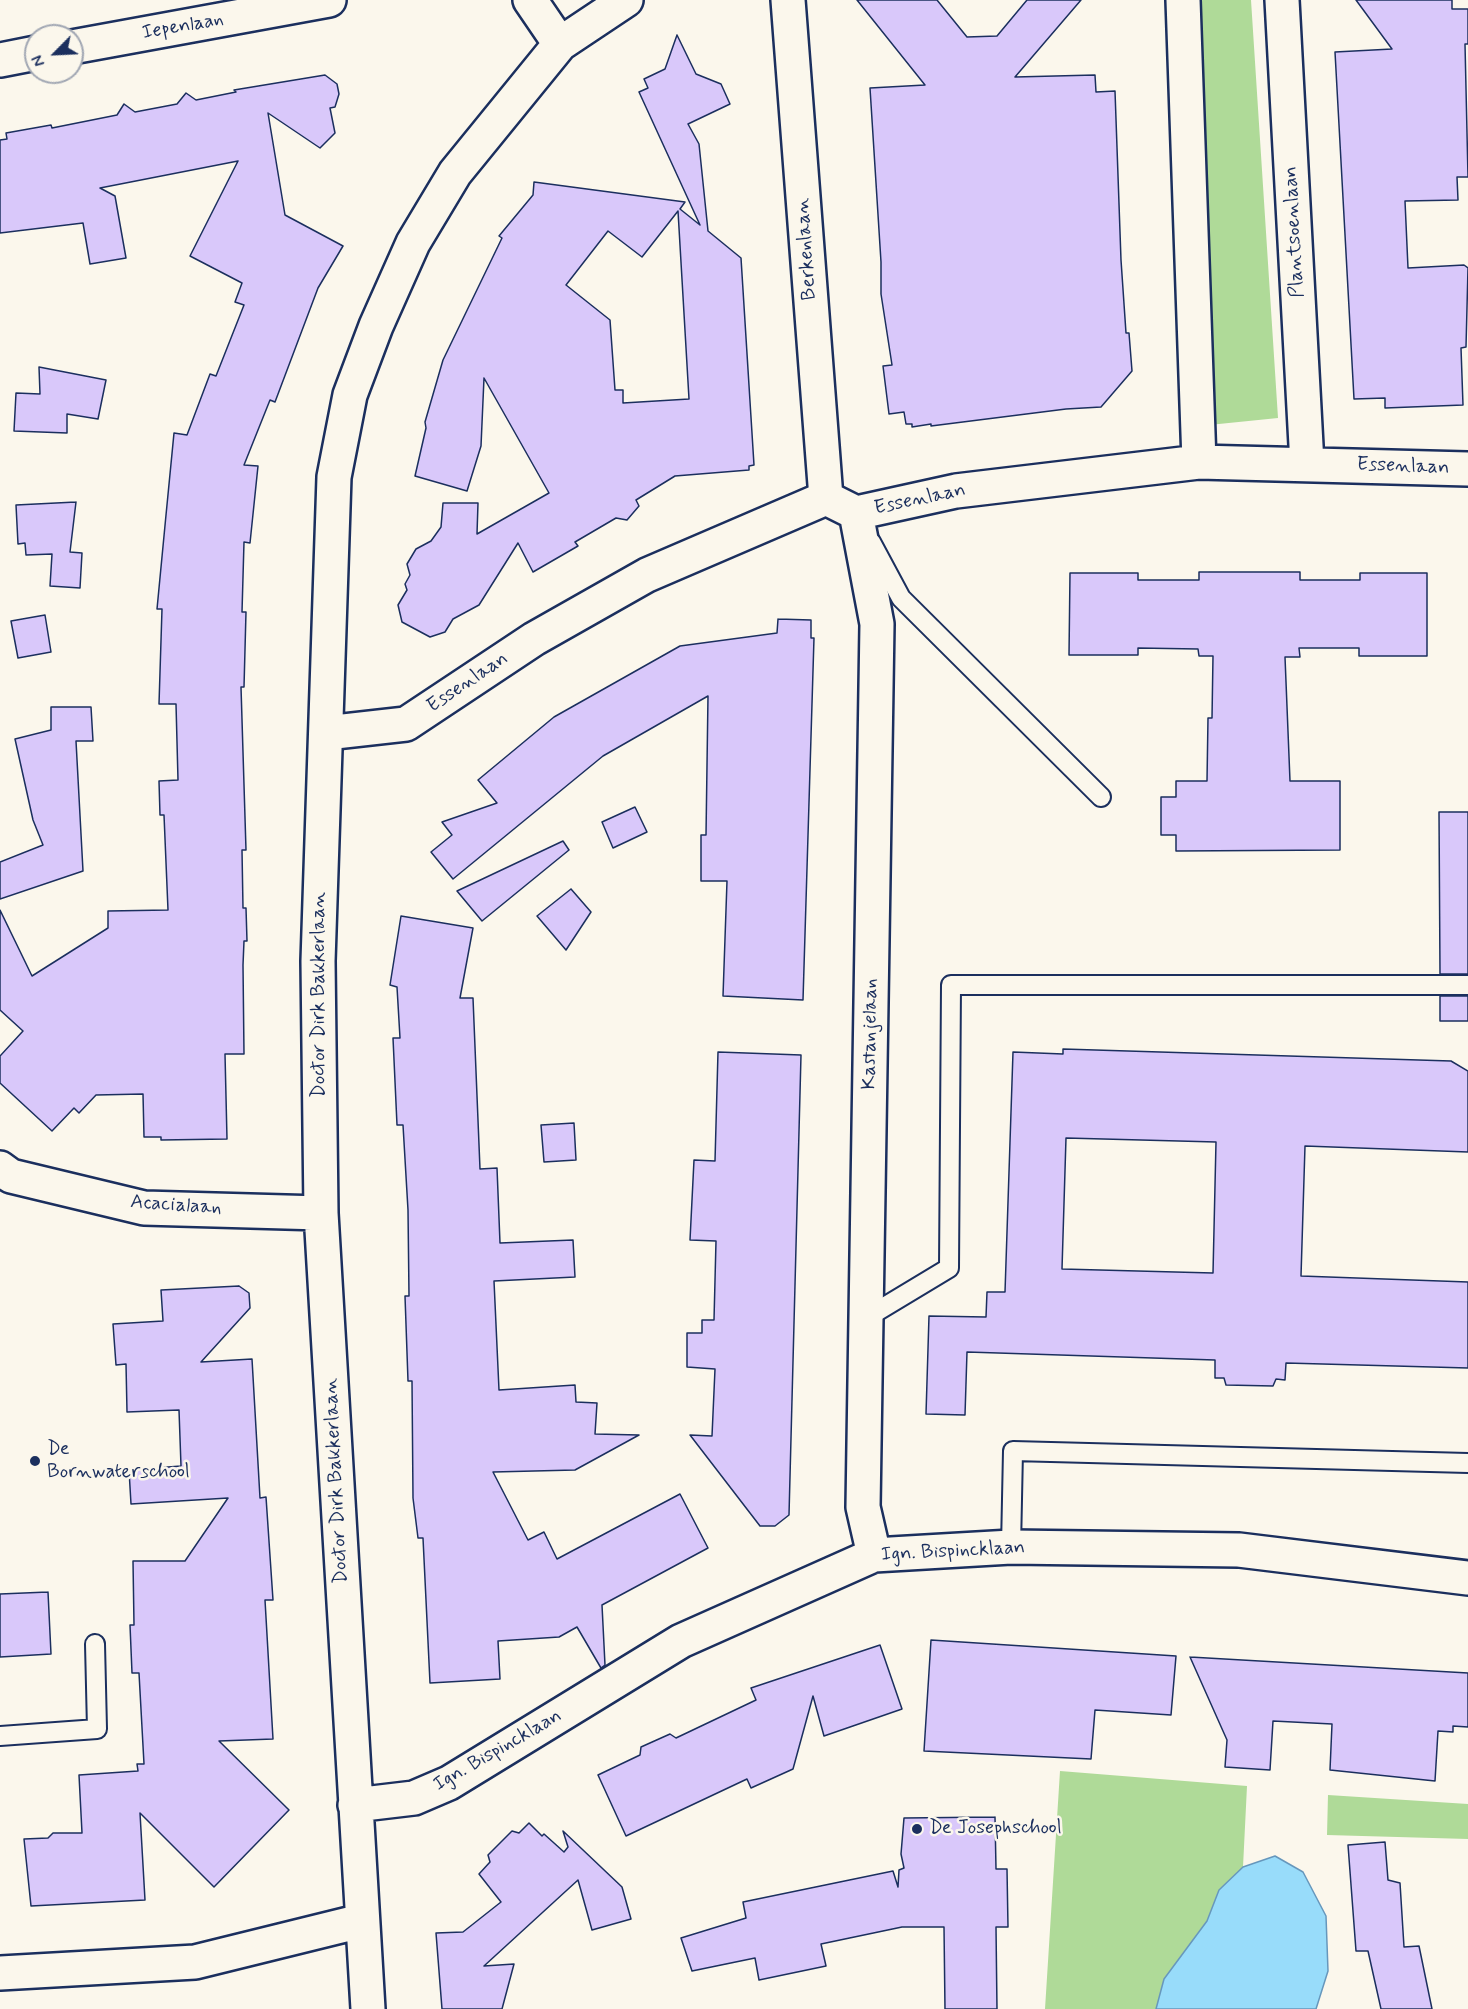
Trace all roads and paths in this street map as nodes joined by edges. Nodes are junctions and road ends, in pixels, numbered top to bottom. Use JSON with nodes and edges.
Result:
{"nodes":[{"id":1,"x":329,"y":0,"type":"edge"},
{"id":2,"x":530,"y":0,"type":"edge"},
{"id":3,"x":626,"y":0,"type":"edge"},
{"id":4,"x":788,"y":0,"type":"edge"},
{"id":5,"x":1183,"y":0,"type":"edge"},
{"id":6,"x":1282,"y":0,"type":"edge"},
{"id":7,"x":560,"y":44,"type":"junction"},
{"id":8,"x":84,"y":45,"type":"edge"},
{"id":9,"x":24,"y":55,"type":"edge"},
{"id":10,"x":0,"y":60,"type":"edge"},
{"id":11,"x":1200,"y":462,"type":"junction"},
{"id":12,"x":1307,"y":464,"type":"junction"},
{"id":13,"x":1468,"y":469,"type":"edge"},
{"id":14,"x":826,"y":498,"type":"junction"},
{"id":15,"x":856,"y":513,"type":"junction"},
{"id":16,"x":326,"y":733,"type":"junction"},
{"id":17,"x":1101,"y":797,"type":"dead end"},
{"id":18,"x":1468,"y":985,"type":"edge"},
{"id":19,"x":0,"y":1167,"type":"edge"},
{"id":20,"x":321,"y":1213,"type":"junction"},
{"id":21,"x":866,"y":1318,"type":"junction"},
{"id":22,"x":1468,"y":1463,"type":"edge"},
{"id":23,"x":1011,"y":1547,"type":"junction"},
{"id":24,"x":874,"y":1555,"type":"junction"},
{"id":25,"x":1468,"y":1578,"type":"edge"},
{"id":26,"x":94,"y":1644,"type":"dead end"},
{"id":27,"x":0,"y":1736,"type":"edge"},
{"id":28,"x":355,"y":1805,"type":"junction"},
{"id":29,"x":361,"y":1921,"type":"junction"},
{"id":30,"x":0,"y":1973,"type":"edge"},
{"id":31,"x":368,"y":2009,"type":"edge"}],
"edges":[{"from":1,"to":8,"type":"street","name":"Iepenlaan"},
{"from":2,"to":7,"type":"street"},
{"from":3,"to":7,"type":"street"},
{"from":4,"to":14,"type":"street","name":"Berkenlaan"},
{"from":5,"to":11,"type":"street"},
{"from":6,"to":12,"type":"street","name":"Plantsoenlaan"},
{"from":7,"to":16,"type":"street","name":"Doctor Dirk Bakkerlaan"},
{"from":9,"to":10,"type":"street"},
{"from":11,"to":12,"type":"street","name":"Essenlaan"},
{"from":11,"to":15,"type":"street","name":"Essenlaan"},
{"from":12,"to":13,"type":"street","name":"Essenlaan"},
{"from":14,"to":15,"type":"street","name":"Essenlaan"},
{"from":14,"to":16,"type":"street","name":"Essenlaan"},
{"from":15,"to":17,"type":"lane"},
{"from":15,"to":21,"type":"street","name":"Kastanjelaan"},
{"from":16,"to":20,"type":"street","name":"Doctor Dirk Bakkerlaan"},
{"from":18,"to":21,"type":"lane"},
{"from":19,"to":20,"type":"street","name":"Acacialaan"},
{"from":20,"to":28,"type":"street","name":"Doctor Dirk Bakkerlaan"},
{"from":21,"to":24,"type":"street","name":"Kastanjelaan"},
{"from":22,"to":23,"type":"lane"},
{"from":23,"to":24,"type":"street","name":"Ign. Bispincklaan"},
{"from":23,"to":25,"type":"street","name":"Ign. Bispincklaan"},
{"from":24,"to":28,"type":"street","name":"Ign. Bispincklaan"},
{"from":26,"to":27,"type":"lane"},
{"from":28,"to":29,"type":"street","name":"Doctor Dirk Bakkerlaan"},
{"from":29,"to":30,"type":"street"},
{"from":29,"to":31,"type":"street","name":"Doctor Dirk Bakkerlaan"}]}
